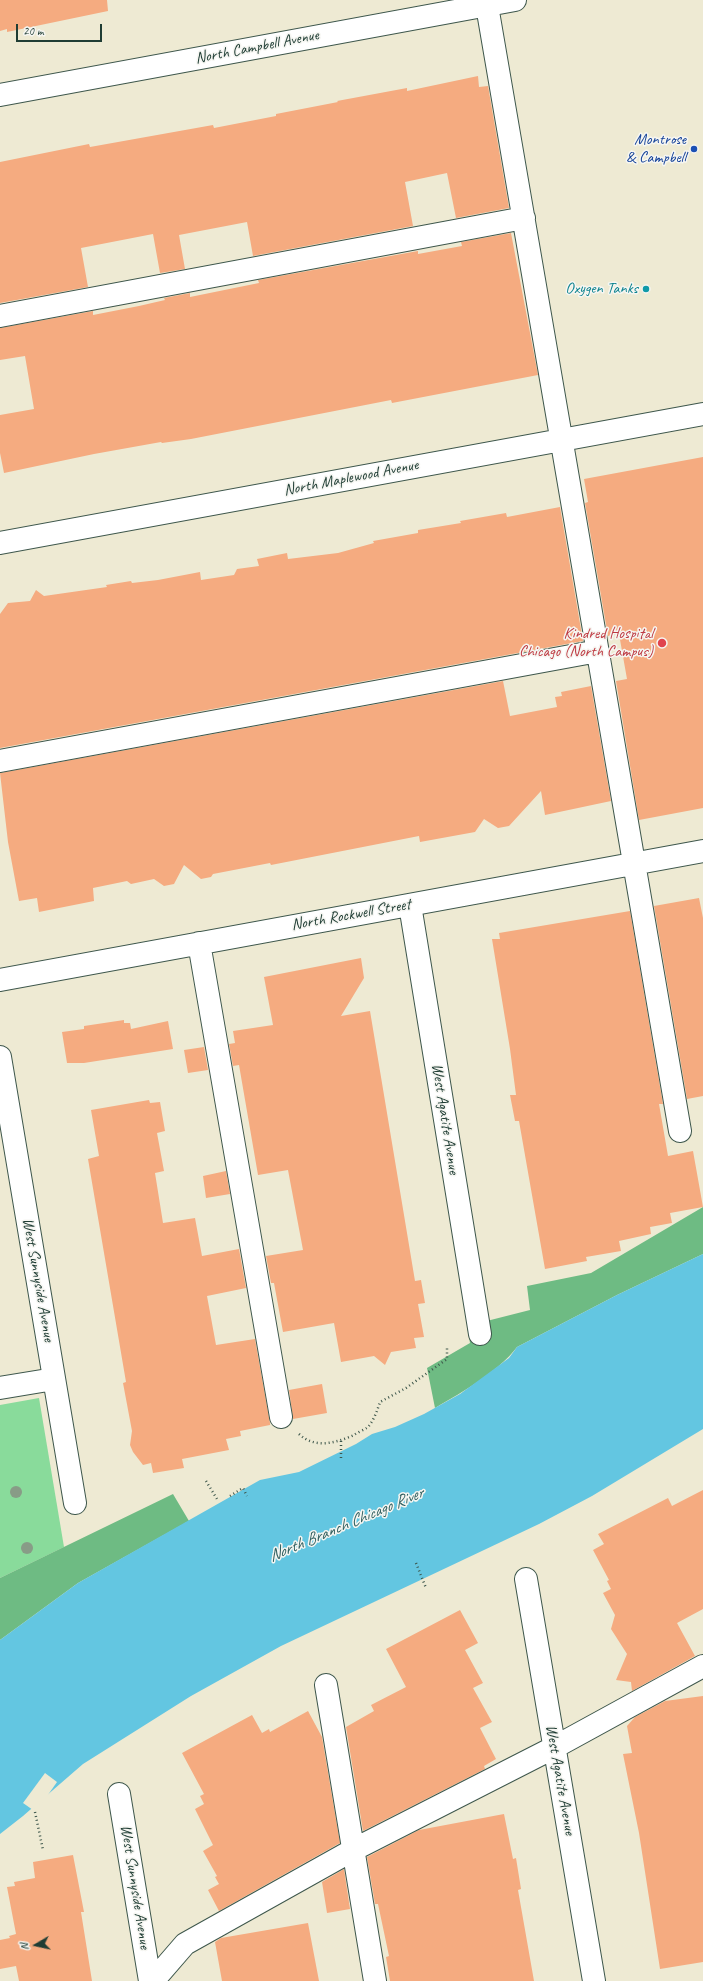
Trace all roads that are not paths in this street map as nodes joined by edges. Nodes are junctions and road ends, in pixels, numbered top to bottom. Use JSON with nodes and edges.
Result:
{"nodes":[{"id":1,"x":515,"y":0,"type":"edge"},
{"id":2,"x":487,"y":2,"type":"edge"},
{"id":3,"x":0,"y":95,"type":"edge"},
{"id":4,"x":524,"y":218,"type":"junction"},
{"id":5,"x":0,"y":316,"type":"edge"},
{"id":6,"x":703,"y":414,"type":"edge"},
{"id":7,"x":562,"y":440,"type":"junction"},
{"id":8,"x":0,"y":543,"type":"edge"},
{"id":9,"x":598,"y":651,"type":"junction"},
{"id":10,"x":0,"y":761,"type":"edge"},
{"id":11,"x":703,"y":851,"type":"edge"},
{"id":12,"x":635,"y":864,"type":"junction"},
{"id":13,"x":410,"y":905,"type":"junction"},
{"id":14,"x":199,"y":943,"type":"junction"},
{"id":15,"x":0,"y":980,"type":"edge"},
{"id":16,"x":0,"y":1057,"type":"edge"},
{"id":17,"x":680,"y":1131,"type":"dead end"},
{"id":18,"x":480,"y":1334,"type":"dead end"},
{"id":19,"x":54,"y":1379,"type":"junction"},
{"id":20,"x":0,"y":1388,"type":"edge"},
{"id":21,"x":281,"y":1417,"type":"road end"},
{"id":22,"x":75,"y":1503,"type":"dead end"},
{"id":23,"x":526,"y":1579,"type":"dead end"},
{"id":24,"x":703,"y":1666,"type":"edge"},
{"id":25,"x":326,"y":1686,"type":"dead end"},
{"id":26,"x":555,"y":1747,"type":"junction"},
{"id":27,"x":119,"y":1794,"type":"dead end"},
{"id":28,"x":354,"y":1850,"type":"junction"},
{"id":29,"x":152,"y":1981,"type":"edge"},
{"id":30,"x":375,"y":1981,"type":"edge"},
{"id":31,"x":594,"y":1981,"type":"edge"}],
"edges":[{"from":1,"to":2,"type":"street","name":"North Campbell Avenue"},
{"from":2,"to":3,"type":"street","name":"North Campbell Avenue"},
{"from":2,"to":4,"type":"street"},
{"from":4,"to":5,"type":"street"},
{"from":4,"to":7,"type":"street"},
{"from":6,"to":7,"type":"street","name":"North Maplewood Avenue"},
{"from":7,"to":8,"type":"street","name":"North Maplewood Avenue"},
{"from":7,"to":9,"type":"street"},
{"from":9,"to":10,"type":"street"},
{"from":9,"to":12,"type":"street"},
{"from":11,"to":12,"type":"street","name":"North Rockwell Street"},
{"from":12,"to":13,"type":"street","name":"North Rockwell Street"},
{"from":12,"to":17,"type":"street"},
{"from":13,"to":14,"type":"street","name":"North Rockwell Street"},
{"from":13,"to":18,"type":"street","name":"West Agatite Avenue"},
{"from":14,"to":15,"type":"street","name":"North Rockwell Street"},
{"from":14,"to":21,"type":"street"},
{"from":16,"to":19,"type":"street","name":"West Sunnyside Avenue"},
{"from":19,"to":20,"type":"street"},
{"from":19,"to":22,"type":"street","name":"West Sunnyside Avenue"},
{"from":23,"to":26,"type":"street","name":"West Agatite Avenue"},
{"from":24,"to":26,"type":"street"},
{"from":25,"to":28,"type":"street"},
{"from":26,"to":28,"type":"street"},
{"from":26,"to":31,"type":"street","name":"West Agatite Avenue"},
{"from":27,"to":29,"type":"street","name":"West Sunnyside Avenue"},
{"from":28,"to":29,"type":"street"},
{"from":28,"to":30,"type":"street"}]}
